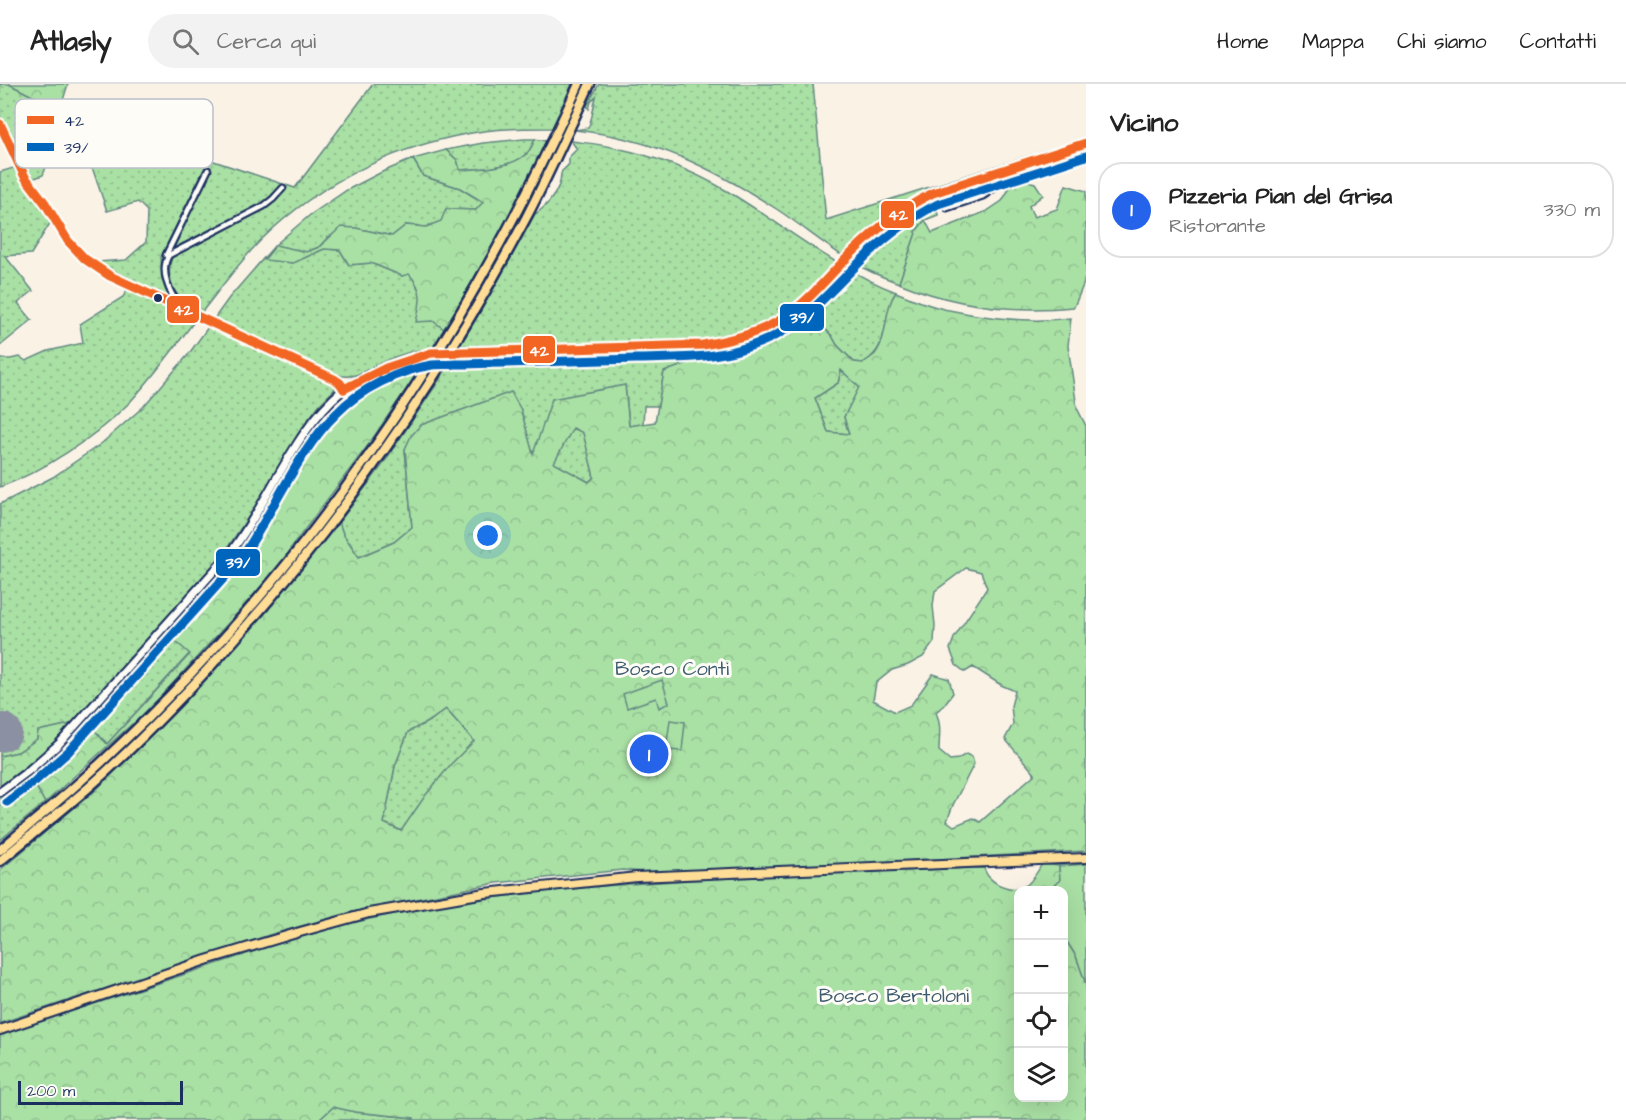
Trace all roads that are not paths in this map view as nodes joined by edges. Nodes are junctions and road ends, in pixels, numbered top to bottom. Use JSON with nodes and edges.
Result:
{"nodes":[{"id":1,"x":579,"y":84,"type":"edge"},
{"id":2,"x":590,"y":84,"type":"edge"},
{"id":3,"x":0,"y":124,"type":"edge"},
{"id":4,"x":1086,"y":143,"type":"edge"},
{"id":5,"x":15,"y":156,"type":"edge"},
{"id":6,"x":1017,"y":165,"type":"junction"},
{"id":7,"x":21,"y":168,"type":"edge"},
{"id":8,"x":208,"y":170,"type":"dead end"},
{"id":9,"x":283,"y":188,"type":"dead end"},
{"id":10,"x":947,"y":208,"type":"dead end"},
{"id":11,"x":166,"y":261,"type":"junction"},
{"id":12,"x":182,"y":308,"type":"junction"},
{"id":13,"x":456,"y":352,"type":"dead end"},
{"id":14,"x":431,"y":353,"type":"dead end"},
{"id":15,"x":344,"y":389,"type":"junction"},
{"id":16,"x":261,"y":602,"type":"junction"},
{"id":17,"x":140,"y":732,"type":"junction"},
{"id":18,"x":0,"y":792,"type":"edge"},
{"id":19,"x":0,"y":850,"type":"edge"},
{"id":20,"x":1086,"y":858,"type":"edge"},
{"id":21,"x":0,"y":861,"type":"edge"},
{"id":22,"x":0,"y":1030,"type":"edge"}],
"edges":[{"from":1,"to":16,"type":"highway"},
{"from":2,"to":16,"type":"highway"},
{"from":3,"to":5,"type":"main road"},
{"from":4,"to":6,"type":"main road"},
{"from":6,"to":10,"type":"street"},
{"from":6,"to":13,"type":"main road"},
{"from":7,"to":12,"type":"main road"},
{"from":8,"to":11,"type":"street"},
{"from":9,"to":11,"type":"street"},
{"from":11,"to":12,"type":"street"},
{"from":12,"to":15,"type":"main road"},
{"from":14,"to":15,"type":"main road"},
{"from":15,"to":18,"type":"main road"},
{"from":16,"to":17,"type":"highway"},
{"from":16,"to":17,"type":"highway"},
{"from":17,"to":19,"type":"highway"},
{"from":17,"to":21,"type":"highway"},
{"from":20,"to":22,"type":"main road"}]}
